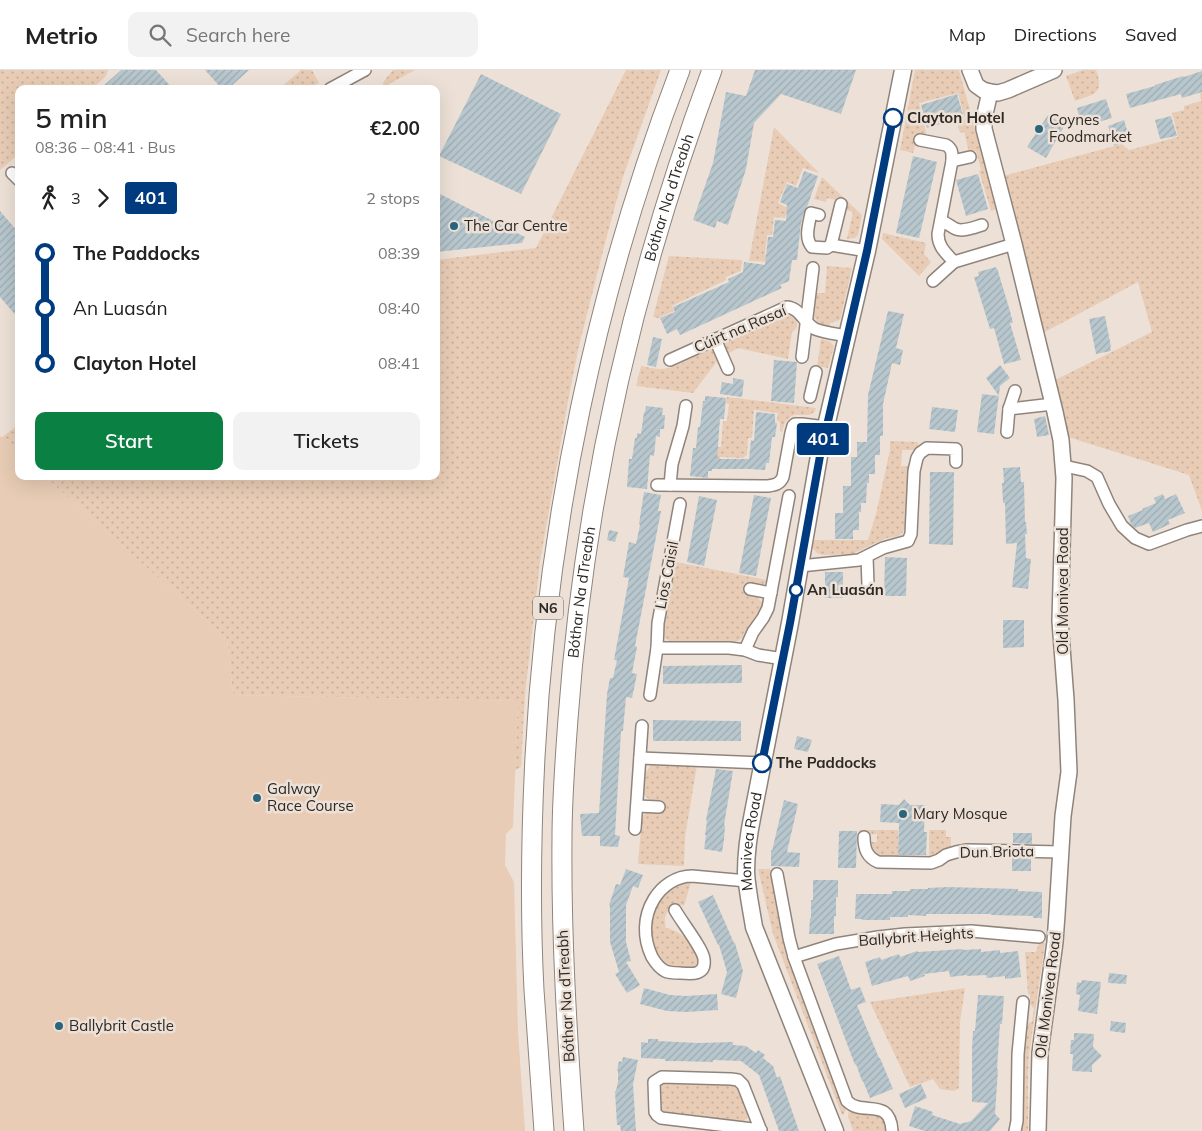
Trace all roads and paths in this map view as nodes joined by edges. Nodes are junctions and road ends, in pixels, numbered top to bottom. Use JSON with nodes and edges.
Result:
{"nodes":[{"id":1,"x":365,"y":70,"type":"edge"},
{"id":2,"x":680,"y":70,"type":"edge"},
{"id":3,"x":712,"y":70,"type":"edge"},
{"id":4,"x":903,"y":70,"type":"edge"},
{"id":5,"x":970,"y":70,"type":"edge"},
{"id":6,"x":1054,"y":70,"type":"edge"},
{"id":7,"x":337,"y":85,"type":"edge"},
{"id":8,"x":990,"y":92,"type":"junction"},
{"id":9,"x":920,"y":140,"type":"dead end"},
{"id":10,"x":970,"y":157,"type":"dead end"},
{"id":11,"x":952,"y":161,"type":"junction"},
{"id":12,"x":841,"y":204,"type":"dead end"},
{"id":13,"x":819,"y":215,"type":"dead end"},
{"id":14,"x":941,"y":221,"type":"junction"},
{"id":15,"x":982,"y":225,"type":"dead end"},
{"id":16,"x":1014,"y":244,"type":"junction"},
{"id":17,"x":831,"y":245,"type":"junction"},
{"id":18,"x":867,"y":251,"type":"junction"},
{"id":19,"x":954,"y":262,"type":"junction"},
{"id":20,"x":813,"y":268,"type":"dead end"},
{"id":21,"x":933,"y":282,"type":"dead end"},
{"id":22,"x":807,"y":322,"type":"junction"},
{"id":23,"x":847,"y":336,"type":"junction"},
{"id":24,"x":715,"y":339,"type":"junction"},
{"id":25,"x":802,"y":358,"type":"dead end"},
{"id":26,"x":670,"y":360,"type":"dead end"},
{"id":27,"x":728,"y":369,"type":"dead end"},
{"id":28,"x":816,"y":372,"type":"dead end"},
{"id":29,"x":814,"y":384,"type":"junction"},
{"id":30,"x":835,"y":388,"type":"junction"},
{"id":31,"x":1015,"y":391,"type":"dead end"},
{"id":32,"x":810,"y":397,"type":"dead end"},
{"id":33,"x":1053,"y":404,"type":"junction"},
{"id":34,"x":686,"y":406,"type":"dead end"},
{"id":35,"x":1009,"y":409,"type":"junction"},
{"id":36,"x":826,"y":428,"type":"junction"},
{"id":37,"x":1007,"y":432,"type":"dead end"},
{"id":38,"x":956,"y":462,"type":"dead end"},
{"id":39,"x":1064,"y":466,"type":"junction"},
{"id":40,"x":657,"y":484,"type":"dead end"},
{"id":41,"x":670,"y":485,"type":"junction"},
{"id":42,"x":789,"y":496,"type":"dead end"},
{"id":43,"x":680,"y":504,"type":"dead end"},
{"id":44,"x":1202,"y":526,"type":"edge"},
{"id":45,"x":867,"y":556,"type":"junction"},
{"id":46,"x":800,"y":566,"type":"junction"},
{"id":47,"x":868,"y":585,"type":"dead end"},
{"id":48,"x":750,"y":589,"type":"dead end"},
{"id":49,"x":771,"y":593,"type":"junction"},
{"id":50,"x":657,"y":648,"type":"junction"},
{"id":51,"x":745,"y":650,"type":"junction"},
{"id":52,"x":783,"y":658,"type":"junction"},
{"id":53,"x":650,"y":695,"type":"dead end"},
{"id":54,"x":642,"y":726,"type":"dead end"},
{"id":55,"x":640,"y":758,"type":"junction"},
{"id":56,"x":762,"y":763,"type":"junction"},
{"id":57,"x":637,"y":806,"type":"junction"},
{"id":58,"x":659,"y":807,"type":"dead end"},
{"id":59,"x":636,"y":829,"type":"dead end"},
{"id":60,"x":864,"y":837,"type":"dead end"},
{"id":61,"x":1060,"y":852,"type":"junction"},
{"id":62,"x":777,"y":874,"type":"dead end"},
{"id":63,"x":747,"y":881,"type":"junction"},
{"id":64,"x":675,"y":910,"type":"dead end"},
{"id":65,"x":1039,"y":936,"type":"dead end"},
{"id":66,"x":794,"y":957,"type":"junction"},
{"id":67,"x":1023,"y":1002,"type":"dead end"},
{"id":68,"x":544,"y":1131,"type":"edge"},
{"id":69,"x":574,"y":1131,"type":"edge"},
{"id":70,"x":761,"y":1131,"type":"edge"},
{"id":71,"x":835,"y":1131,"type":"edge"},
{"id":72,"x":892,"y":1131,"type":"edge"},
{"id":73,"x":1015,"y":1131,"type":"edge"},
{"id":74,"x":1038,"y":1131,"type":"edge"}],
"edges":[{"from":1,"to":7,"type":"street"},
{"from":2,"to":68,"type":"highway","name":"Bóthar Na dTreabh","number":"N6"},
{"from":3,"to":69,"type":"highway","name":"Bóthar Na dTreabh","number":"N6"},
{"from":4,"to":18,"type":"main road","name":"Monivea Road"},
{"from":5,"to":8,"type":"street"},
{"from":6,"to":8,"type":"street"},
{"from":8,"to":16,"type":"street","name":"Old Monivea Road"},
{"from":9,"to":11,"type":"street"},
{"from":10,"to":11,"type":"street"},
{"from":11,"to":14,"type":"street"},
{"from":12,"to":17,"type":"street"},
{"from":13,"to":17,"type":"street"},
{"from":14,"to":15,"type":"street"},
{"from":14,"to":19,"type":"street"},
{"from":16,"to":19,"type":"street"},
{"from":16,"to":33,"type":"street","name":"Old Monivea Road"},
{"from":17,"to":18,"type":"street"},
{"from":18,"to":23,"type":"main road","name":"Monivea Road"},
{"from":19,"to":21,"type":"street"},
{"from":20,"to":22,"type":"street","name":"Cúirt na Rasaí"},
{"from":22,"to":23,"type":"street","name":"Cúirt na Rasaí"},
{"from":22,"to":24,"type":"street","name":"Cúirt na Rasaí"},
{"from":22,"to":25,"type":"street","name":"Cúirt na Rasaí"},
{"from":23,"to":30,"type":"main road","name":"Monivea Road"},
{"from":24,"to":26,"type":"street","name":"Cúirt na Rasaí"},
{"from":24,"to":27,"type":"street"},
{"from":28,"to":29,"type":"street"},
{"from":29,"to":30,"type":"street"},
{"from":29,"to":32,"type":"street"},
{"from":30,"to":36,"type":"main road","name":"Monivea Road"},
{"from":31,"to":35,"type":"street"},
{"from":33,"to":35,"type":"street"},
{"from":33,"to":39,"type":"street","name":"Old Monivea Road"},
{"from":34,"to":41,"type":"street"},
{"from":35,"to":37,"type":"street"},
{"from":36,"to":41,"type":"street"},
{"from":36,"to":46,"type":"main road","name":"Monivea Road"},
{"from":38,"to":45,"type":"street"},
{"from":39,"to":44,"type":"street"},
{"from":39,"to":61,"type":"street","name":"Old Monivea Road"},
{"from":40,"to":41,"type":"street"},
{"from":42,"to":49,"type":"street"},
{"from":43,"to":50,"type":"street","name":"Lios Caisil"},
{"from":45,"to":46,"type":"street"},
{"from":45,"to":47,"type":"street"},
{"from":46,"to":52,"type":"main road","name":"Monivea Road"},
{"from":48,"to":49,"type":"street"},
{"from":49,"to":51,"type":"street"},
{"from":50,"to":51,"type":"street"},
{"from":50,"to":53,"type":"street","name":"Lios Caisil"},
{"from":51,"to":52,"type":"street"},
{"from":52,"to":56,"type":"main road","name":"Monivea Road"},
{"from":54,"to":55,"type":"street"},
{"from":55,"to":56,"type":"street"},
{"from":55,"to":57,"type":"street"},
{"from":56,"to":63,"type":"main road","name":"Monivea Road"},
{"from":57,"to":58,"type":"street"},
{"from":57,"to":59,"type":"street"},
{"from":60,"to":61,"type":"street","name":"Dun Briota"},
{"from":61,"to":74,"type":"street","name":"Old Monivea Road"},
{"from":62,"to":66,"type":"street"},
{"from":63,"to":64,"type":"street"},
{"from":63,"to":71,"type":"main road","name":"Monivea Road"},
{"from":65,"to":66,"type":"street","name":"Ballybrit Heights"},
{"from":66,"to":72,"type":"street"},
{"from":67,"to":73,"type":"street"},
{"from":70,"to":70,"type":"street"}]}
